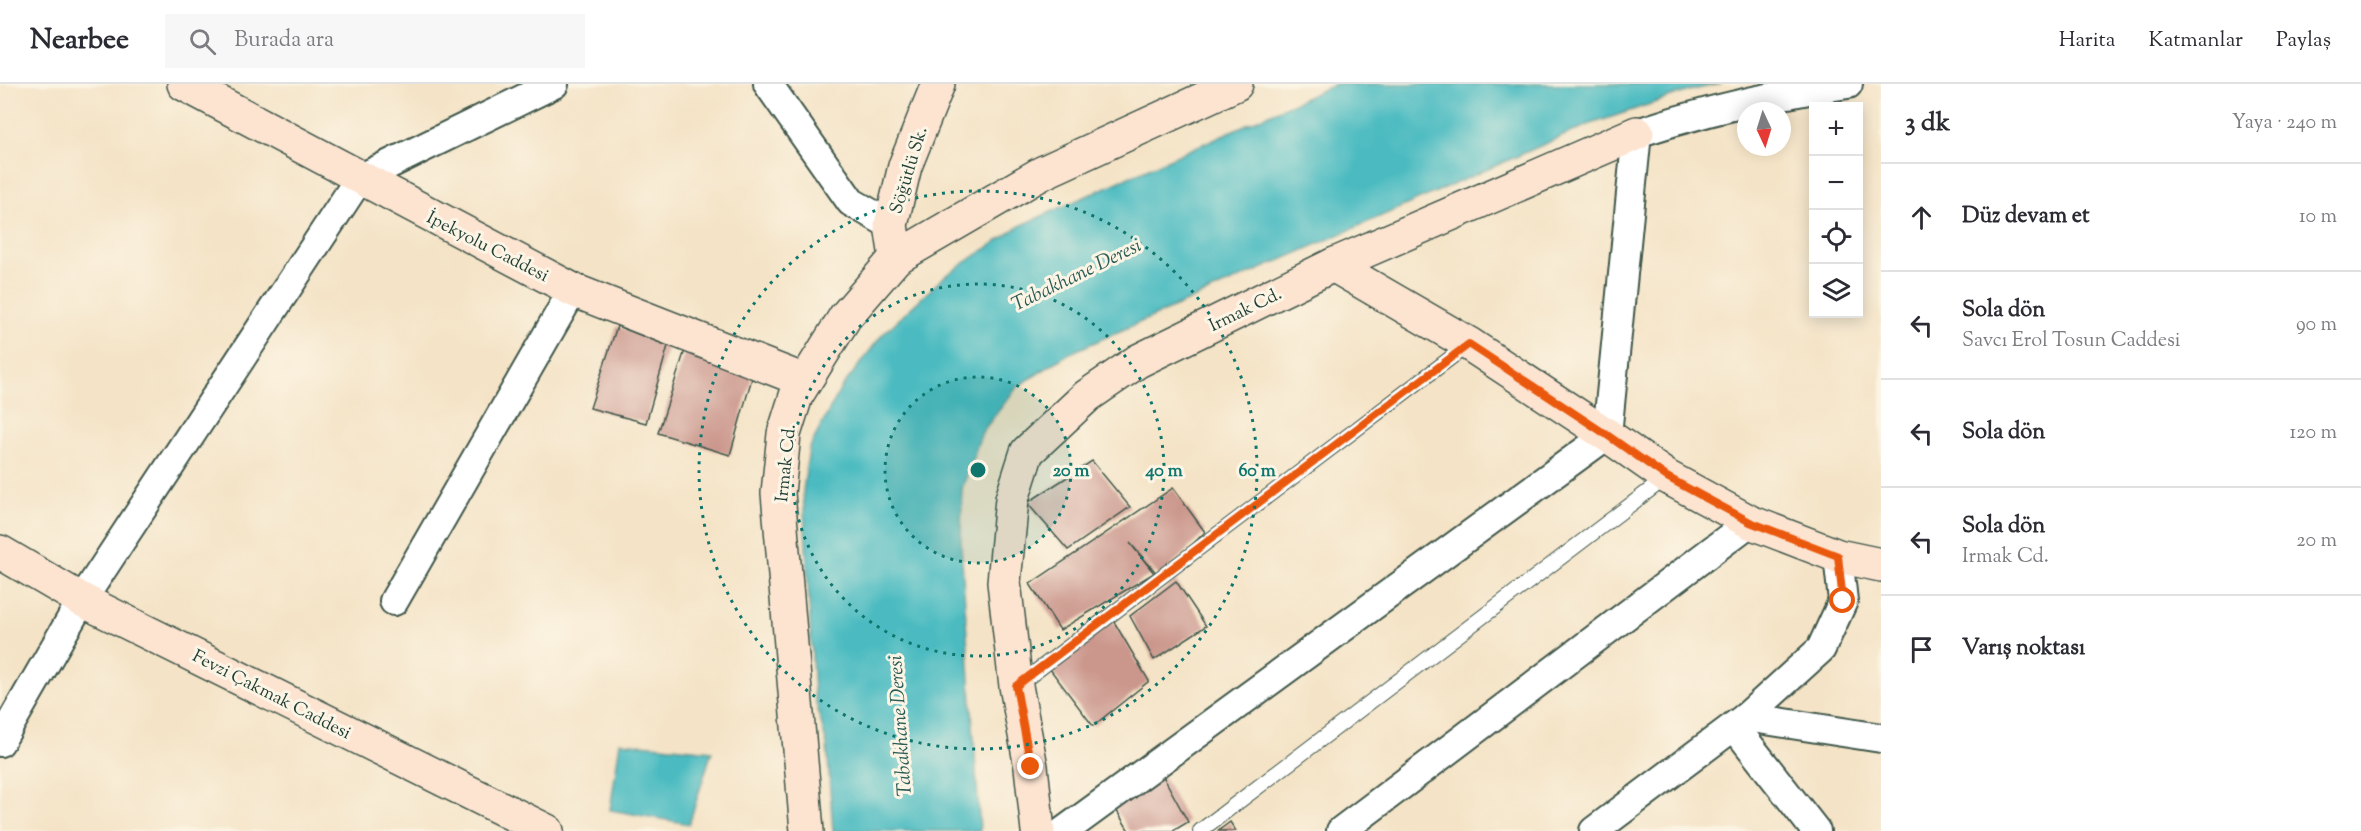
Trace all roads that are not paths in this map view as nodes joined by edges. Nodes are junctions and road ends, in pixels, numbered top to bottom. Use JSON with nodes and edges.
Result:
{"nodes":[{"id":1,"x":184,"y":84,"type":"edge"},
{"id":2,"x":555,"y":84,"type":"edge"},
{"id":3,"x":768,"y":84,"type":"edge"},
{"id":4,"x":938,"y":84,"type":"edge"},
{"id":5,"x":1236,"y":84,"type":"edge"},
{"id":6,"x":1848,"y":84,"type":"edge"},
{"id":7,"x":1638,"y":134,"type":"junction"},
{"id":8,"x":359,"y":179,"type":"junction"},
{"id":9,"x":891,"y":225,"type":"junction"},
{"id":10,"x":896,"y":258,"type":"junction"},
{"id":11,"x":1334,"y":265,"type":"junction"},
{"id":12,"x":573,"y":290,"type":"junction"},
{"id":13,"x":1469,"y":344,"type":"junction"},
{"id":14,"x":805,"y":381,"type":"junction"},
{"id":15,"x":1607,"y":435,"type":"junction"},
{"id":16,"x":1667,"y":477,"type":"junction"},
{"id":17,"x":1750,"y":522,"type":"junction"},
{"id":18,"x":0,"y":552,"type":"edge"},
{"id":19,"x":1838,"y":556,"type":"junction"},
{"id":20,"x":1881,"y":564,"type":"edge"},
{"id":21,"x":82,"y":600,"type":"junction"},
{"id":22,"x":394,"y":601,"type":"dead end"},
{"id":23,"x":1016,"y":686,"type":"junction"},
{"id":24,"x":1740,"y":722,"type":"junction"},
{"id":25,"x":1881,"y":738,"type":"edge"},
{"id":26,"x":0,"y":742,"type":"edge"},
{"id":27,"x":1606,"y":828,"type":"edge"},
{"id":28,"x":547,"y":831,"type":"edge"},
{"id":29,"x":807,"y":831,"type":"edge"},
{"id":30,"x":1038,"y":831,"type":"edge"},
{"id":31,"x":1064,"y":831,"type":"edge"},
{"id":32,"x":1200,"y":831,"type":"edge"},
{"id":33,"x":1341,"y":831,"type":"edge"},
{"id":34,"x":1815,"y":831,"type":"edge"}],
"edges":[{"from":1,"to":8,"type":"street","name":"İpekyolu Caddesi"},
{"from":2,"to":8,"type":"street"},
{"from":3,"to":9,"type":"street"},
{"from":4,"to":9,"type":"street","name":"Söğütlü Sk."},
{"from":5,"to":10,"type":"street","name":"Irmak Cd."},
{"from":6,"to":7,"type":"street","name":"Irmak Cd."},
{"from":7,"to":11,"type":"street","name":"Irmak Cd."},
{"from":7,"to":15,"type":"street"},
{"from":8,"to":12,"type":"street","name":"İpekyolu Caddesi"},
{"from":8,"to":21,"type":"street"},
{"from":9,"to":10,"type":"street","name":"Söğütlü Sk."},
{"from":10,"to":14,"type":"street","name":"Irmak Cd."},
{"from":11,"to":13,"type":"street"},
{"from":11,"to":23,"type":"street","name":"Irmak Cd."},
{"from":12,"to":14,"type":"street","name":"İpekyolu Caddesi"},
{"from":12,"to":22,"type":"street"},
{"from":13,"to":15,"type":"street"},
{"from":13,"to":23,"type":"lane"},
{"from":14,"to":29,"type":"street","name":"Irmak Cd."},
{"from":15,"to":16,"type":"street"},
{"from":15,"to":31,"type":"street"},
{"from":16,"to":17,"type":"street"},
{"from":16,"to":32,"type":"lane"},
{"from":17,"to":19,"type":"street"},
{"from":17,"to":33,"type":"street"},
{"from":18,"to":21,"type":"street","name":"Fevzi Çakmak Caddesi"},
{"from":19,"to":20,"type":"street"},
{"from":19,"to":24,"type":"street"},
{"from":21,"to":26,"type":"street"},
{"from":21,"to":28,"type":"street","name":"Fevzi Çakmak Caddesi"},
{"from":23,"to":30,"type":"street","name":"Irmak Cd."},
{"from":24,"to":25,"type":"street"},
{"from":24,"to":27,"type":"street"},
{"from":24,"to":34,"type":"street"}]}
